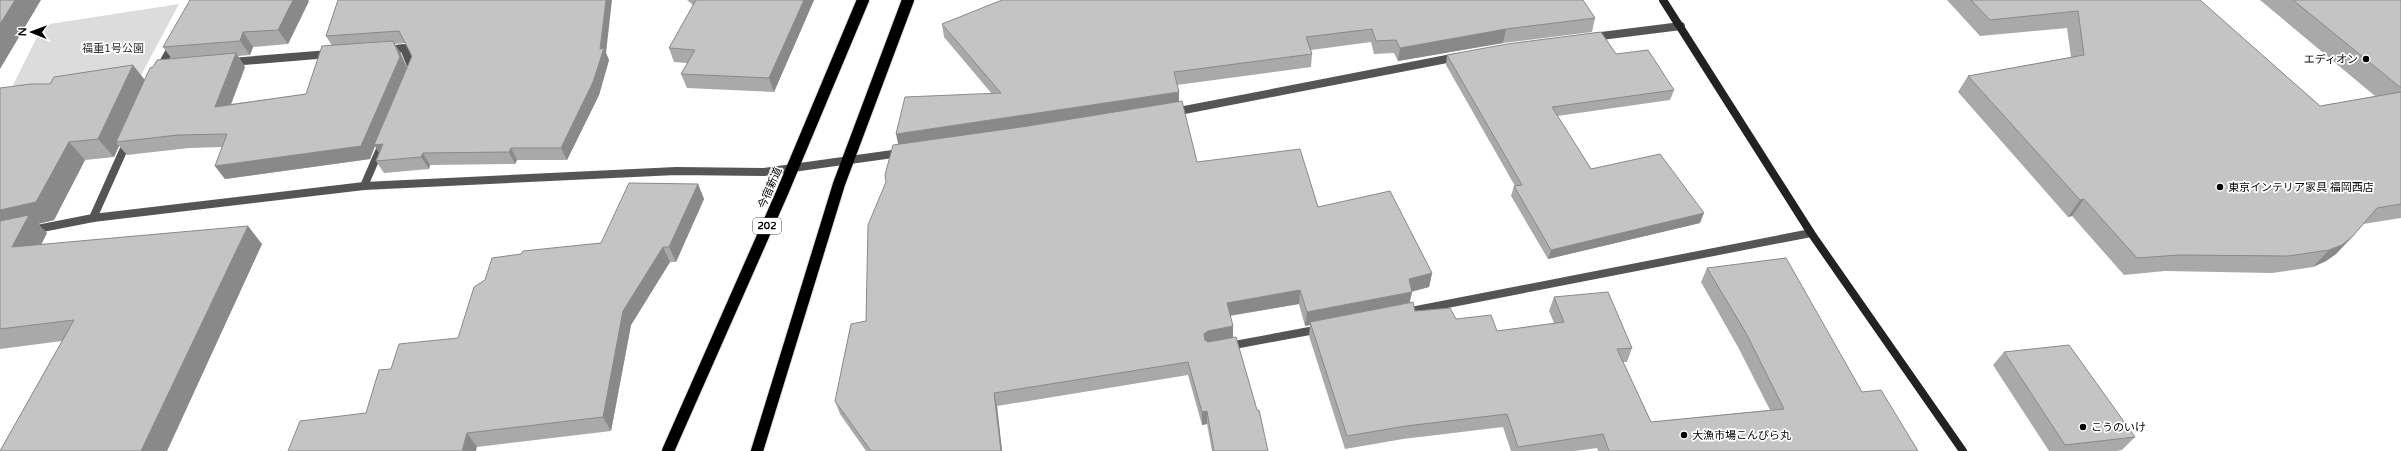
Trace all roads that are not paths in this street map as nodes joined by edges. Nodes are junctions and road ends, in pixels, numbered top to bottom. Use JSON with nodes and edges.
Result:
{"nodes":[{"id":1,"x":863,"y":0,"type":"edge"},
{"id":2,"x":908,"y":0,"type":"edge"},
{"id":3,"x":1664,"y":0,"type":"edge"},
{"id":4,"x":1680,"y":26,"type":"junction"},
{"id":5,"x":178,"y":34,"type":"edge"},
{"id":6,"x":1588,"y":37,"type":"edge"},
{"id":7,"x":380,"y":50,"type":"edge"},
{"id":8,"x":341,"y":53,"type":"edge"},
{"id":9,"x":1466,"y":55,"type":"edge"},
{"id":10,"x":223,"y":63,"type":"edge"},
{"id":11,"x":162,"y":70,"type":"edge"},
{"id":12,"x":411,"y":77,"type":"edge"},
{"id":13,"x":1168,"y":113,"type":"edge"},
{"id":14,"x":132,"y":132,"type":"edge"},
{"id":15,"x":386,"y":135,"type":"edge"},
{"id":16,"x":912,"y":151,"type":"edge"},
{"id":17,"x":849,"y":160,"type":"junction"},
{"id":18,"x":793,"y":167,"type":"junction"},
{"id":19,"x":364,"y":186,"type":"junction"},
{"id":20,"x":93,"y":218,"type":"junction"},
{"id":21,"x":23,"y":232,"type":"edge"},
{"id":22,"x":1810,"y":233,"type":"junction"},
{"id":23,"x":1396,"y":314,"type":"edge"},
{"id":24,"x":1326,"y":327,"type":"edge"},
{"id":25,"x":1216,"y":349,"type":"edge"},
{"id":26,"x":668,"y":451,"type":"edge"},
{"id":27,"x":757,"y":451,"type":"edge"},
{"id":28,"x":1963,"y":451,"type":"edge"}],
"edges":[{"from":1,"to":18,"type":"highway","name":"今宿新道","number":"202"},
{"from":2,"to":17,"type":"highway"},
{"from":3,"to":4,"type":"street"},
{"from":4,"to":6,"type":"street"},
{"from":4,"to":22,"type":"street"},
{"from":5,"to":11,"type":"street"},
{"from":7,"to":12,"type":"street"},
{"from":8,"to":10,"type":"street"},
{"from":9,"to":13,"type":"street"},
{"from":14,"to":20,"type":"street"},
{"from":15,"to":19,"type":"street"},
{"from":16,"to":17,"type":"street"},
{"from":17,"to":18,"type":"street"},
{"from":17,"to":27,"type":"highway"},
{"from":18,"to":19,"type":"street"},
{"from":18,"to":26,"type":"highway","name":"今宿新道","number":"202"},
{"from":19,"to":20,"type":"street"},
{"from":20,"to":21,"type":"street"},
{"from":22,"to":23,"type":"street"},
{"from":22,"to":28,"type":"street"},
{"from":24,"to":25,"type":"street"}]}
